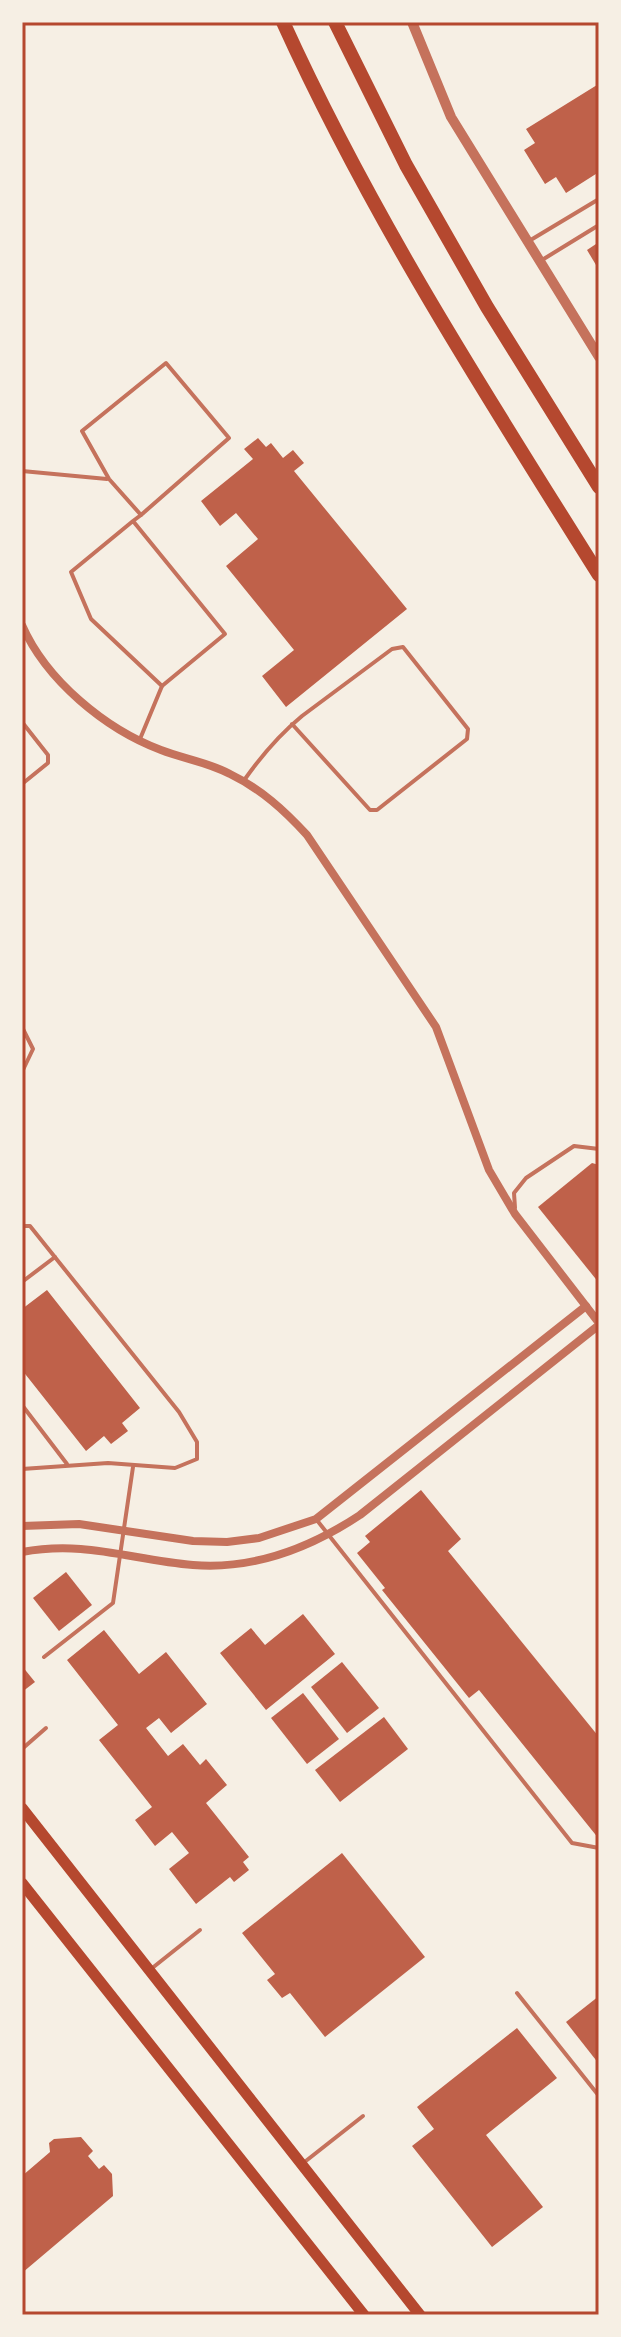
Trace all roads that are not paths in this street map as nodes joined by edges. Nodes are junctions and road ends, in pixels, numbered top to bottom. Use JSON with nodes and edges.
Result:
{"nodes":[{"id":1,"x":283,"y":22,"type":"edge"},
{"id":2,"x":335,"y":22,"type":"edge"},
{"id":3,"x":412,"y":22,"type":"edge"},
{"id":4,"x":599,"y":199,"type":"edge"},
{"id":5,"x":599,"y":225,"type":"edge"},
{"id":6,"x":528,"y":242,"type":"junction"},
{"id":7,"x":540,"y":261,"type":"junction"},
{"id":8,"x":599,"y":357,"type":"edge"},
{"id":9,"x":22,"y":471,"type":"edge"},
{"id":10,"x":109,"y":479,"type":"junction"},
{"id":11,"x":599,"y":487,"type":"edge"},
{"id":12,"x":141,"y":515,"type":"junction"},
{"id":13,"x":133,"y":521,"type":"junction"},
{"id":14,"x":599,"y":575,"type":"edge"},
{"id":15,"x":22,"y":625,"type":"edge"},
{"id":16,"x":32,"y":643,"type":"junction"},
{"id":17,"x":22,"y":650,"type":"edge"},
{"id":18,"x":162,"y":686,"type":"junction"},
{"id":19,"x":22,"y":722,"type":"edge"},
{"id":20,"x":292,"y":724,"type":"junction"},
{"id":21,"x":139,"y":740,"type":"junction"},
{"id":22,"x":244,"y":781,"type":"junction"},
{"id":23,"x":22,"y":784,"type":"edge"},
{"id":24,"x":22,"y":1027,"type":"edge"},
{"id":25,"x":22,"y":1072,"type":"edge"},
{"id":26,"x":599,"y":1149,"type":"edge"},
{"id":27,"x":515,"y":1214,"type":"junction"},
{"id":28,"x":22,"y":1226,"type":"edge"},
{"id":29,"x":56,"y":1257,"type":"junction"},
{"id":30,"x":22,"y":1282,"type":"edge"},
{"id":31,"x":586,"y":1306,"type":"junction"},
{"id":32,"x":599,"y":1324,"type":"edge"},
{"id":33,"x":22,"y":1405,"type":"edge"},
{"id":34,"x":68,"y":1465,"type":"junction"},
{"id":35,"x":133,"y":1467,"type":"junction"},
{"id":36,"x":22,"y":1469,"type":"edge"},
{"id":37,"x":316,"y":1519,"type":"junction"},
{"id":38,"x":22,"y":1526,"type":"edge"},
{"id":39,"x":123,"y":1532,"type":"junction"},
{"id":40,"x":328,"y":1536,"type":"junction"},
{"id":41,"x":22,"y":1552,"type":"edge"},
{"id":42,"x":118,"y":1552,"type":"junction"},
{"id":43,"x":44,"y":1657,"type":"dead end"},
{"id":44,"x":46,"y":1728,"type":"dead end"},
{"id":45,"x":22,"y":1749,"type":"edge"},
{"id":46,"x":22,"y":1808,"type":"edge"},
{"id":47,"x":599,"y":1848,"type":"edge"},
{"id":48,"x":22,"y":1883,"type":"edge"},
{"id":49,"x":200,"y":1930,"type":"dead end"},
{"id":50,"x":149,"y":1970,"type":"junction"},
{"id":51,"x":517,"y":1993,"type":"dead end"},
{"id":52,"x":599,"y":2096,"type":"edge"},
{"id":53,"x":363,"y":2116,"type":"dead end"},
{"id":54,"x":302,"y":2165,"type":"junction"},
{"id":55,"x":364,"y":2315,"type":"edge"},
{"id":56,"x":420,"y":2315,"type":"edge"}],
"edges":[{"from":1,"to":14,"type":"highway"},
{"from":2,"to":11,"type":"highway"},
{"from":3,"to":6,"type":"street"},
{"from":4,"to":6,"type":"lane"},
{"from":5,"to":7,"type":"lane"},
{"from":6,"to":7,"type":"street"},
{"from":7,"to":8,"type":"street"},
{"from":9,"to":10,"type":"lane"},
{"from":10,"to":12,"type":"lane"},
{"from":10,"to":12,"type":"lane"},
{"from":12,"to":13,"type":"lane"},
{"from":13,"to":18,"type":"lane"},
{"from":13,"to":18,"type":"lane"},
{"from":15,"to":16,"type":"street"},
{"from":16,"to":17,"type":"lane"},
{"from":16,"to":21,"type":"street"},
{"from":18,"to":21,"type":"lane"},
{"from":19,"to":23,"type":"lane"},
{"from":20,"to":20,"type":"lane"},
{"from":20,"to":22,"type":"lane"},
{"from":21,"to":22,"type":"street"},
{"from":22,"to":27,"type":"street"},
{"from":24,"to":25,"type":"lane"},
{"from":26,"to":27,"type":"lane"},
{"from":27,"to":31,"type":"street"},
{"from":28,"to":29,"type":"lane"},
{"from":29,"to":30,"type":"lane"},
{"from":29,"to":35,"type":"lane"},
{"from":31,"to":32,"type":"street"},
{"from":31,"to":37,"type":"street"},
{"from":32,"to":40,"type":"street"},
{"from":33,"to":34,"type":"lane"},
{"from":34,"to":35,"type":"lane"},
{"from":34,"to":36,"type":"lane"},
{"from":35,"to":39,"type":"lane"},
{"from":37,"to":39,"type":"street"},
{"from":37,"to":40,"type":"lane"},
{"from":38,"to":39,"type":"street"},
{"from":39,"to":42,"type":"lane"},
{"from":40,"to":42,"type":"street"},
{"from":40,"to":47,"type":"lane"},
{"from":41,"to":42,"type":"street"},
{"from":42,"to":43,"type":"lane"},
{"from":44,"to":45,"type":"lane"},
{"from":46,"to":50,"type":"main road"},
{"from":48,"to":55,"type":"main road"},
{"from":49,"to":50,"type":"lane"},
{"from":50,"to":54,"type":"main road"},
{"from":51,"to":52,"type":"lane"},
{"from":53,"to":54,"type":"lane"},
{"from":54,"to":56,"type":"main road"}]}
